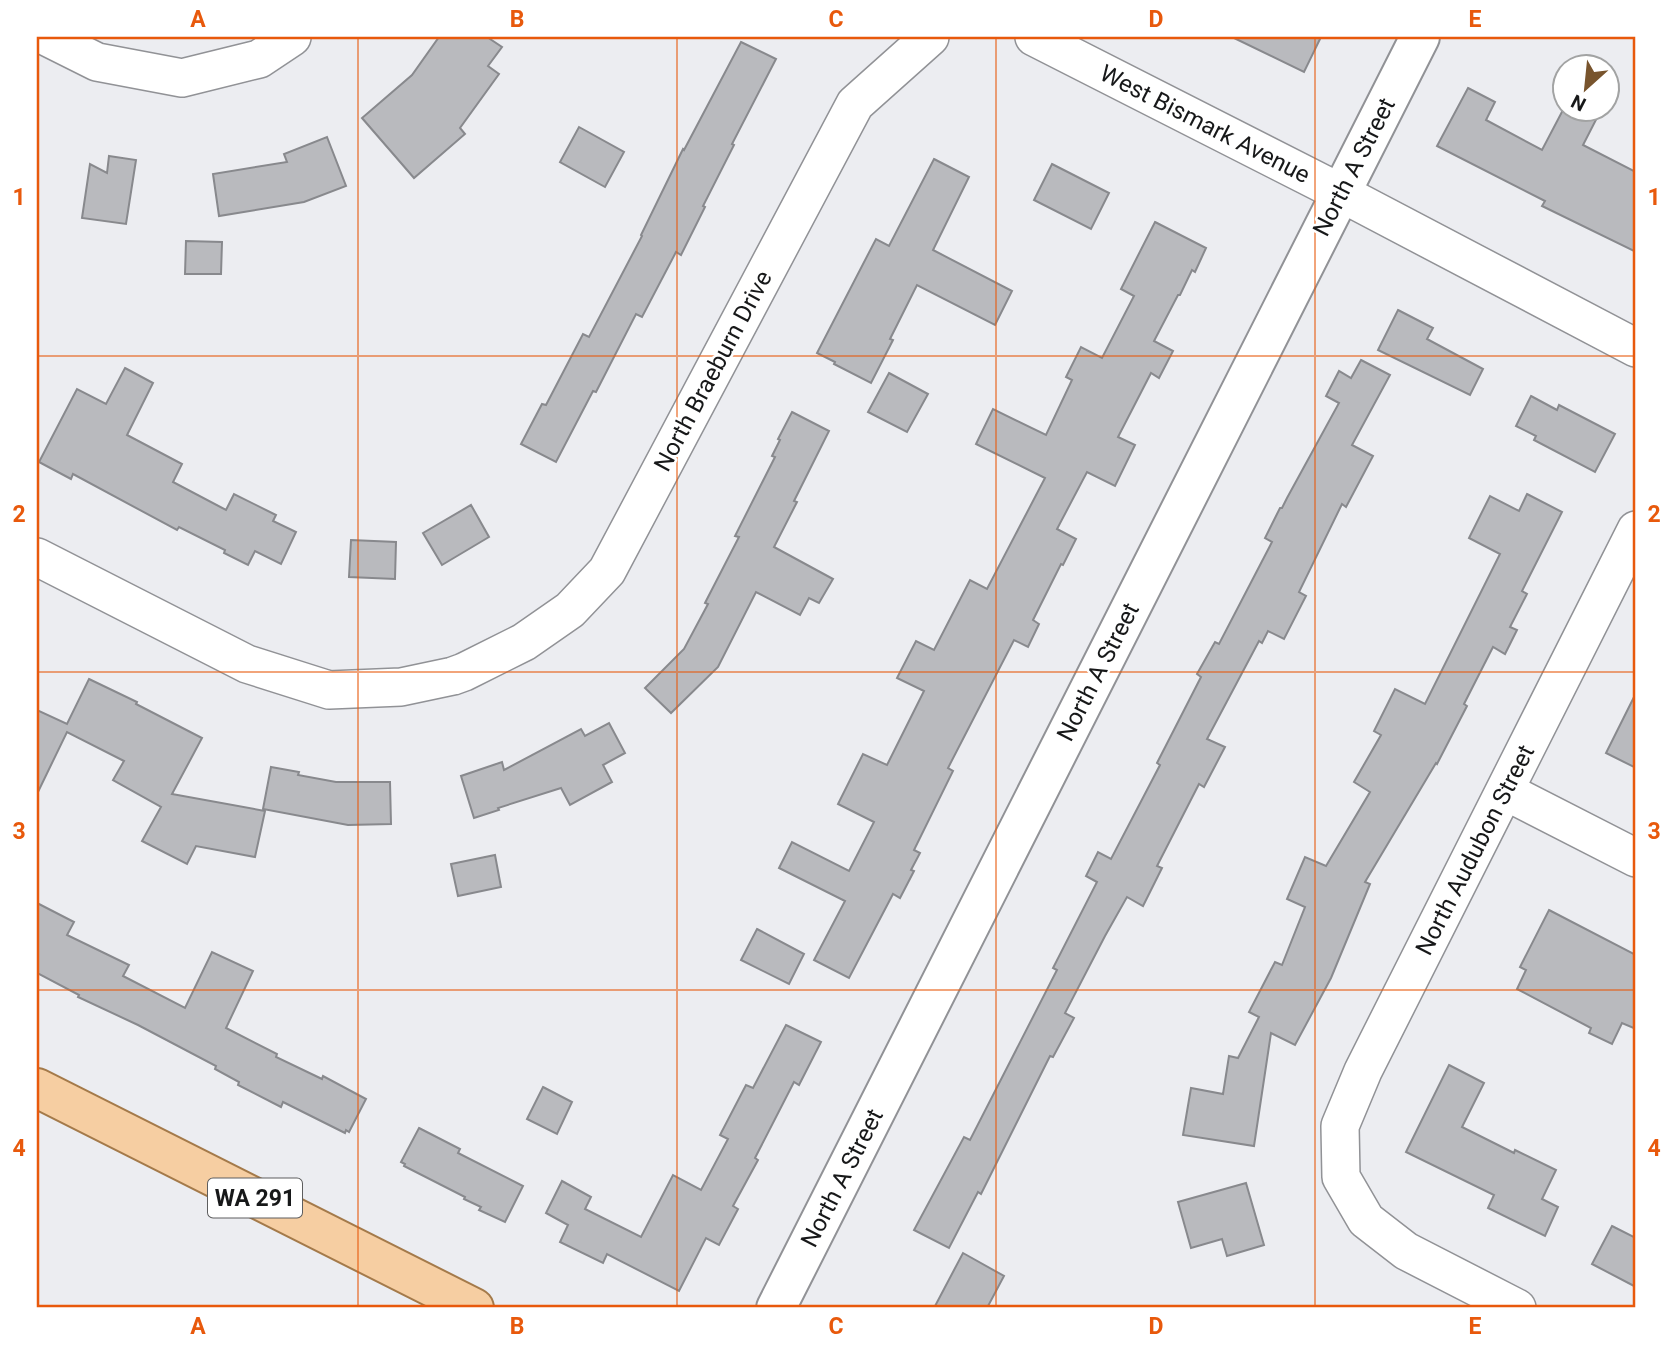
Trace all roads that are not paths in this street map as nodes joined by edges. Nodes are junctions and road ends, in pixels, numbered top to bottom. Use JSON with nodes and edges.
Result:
{"nodes":[{"id":1,"x":47,"y":37,"type":"edge"},
{"id":2,"x":292,"y":37,"type":"edge"},
{"id":3,"x":930,"y":37,"type":"edge"},
{"id":4,"x":1034,"y":37,"type":"edge"},
{"id":5,"x":1420,"y":37,"type":"edge"},
{"id":6,"x":1341,"y":193,"type":"junction"},
{"id":7,"x":1636,"y":348,"type":"edge"},
{"id":8,"x":1636,"y":530,"type":"edge"},
{"id":9,"x":37,"y":557,"type":"edge"},
{"id":10,"x":1505,"y":791,"type":"junction"},
{"id":11,"x":1636,"y":858,"type":"edge"},
{"id":12,"x":37,"y":1088,"type":"edge"},
{"id":13,"x":474,"y":1308,"type":"edge"},
{"id":14,"x":776,"y":1308,"type":"edge"},
{"id":15,"x":1517,"y":1308,"type":"edge"}],
"edges":[{"from":1,"to":2,"type":"street"},
{"from":3,"to":9,"type":"street","name":"North Braeburn Drive"},
{"from":4,"to":6,"type":"street","name":"West Bismark Avenue"},
{"from":5,"to":6,"type":"street","name":"North A Street"},
{"from":6,"to":7,"type":"street","name":"West Bismark Avenue"},
{"from":6,"to":14,"type":"street","name":"North A Street"},
{"from":8,"to":10,"type":"street","name":"North Audubon Street"},
{"from":10,"to":11,"type":"street"},
{"from":10,"to":15,"type":"street","name":"North Audubon Street"},
{"from":12,"to":13,"type":"main road","number":"WA 291"}]}
